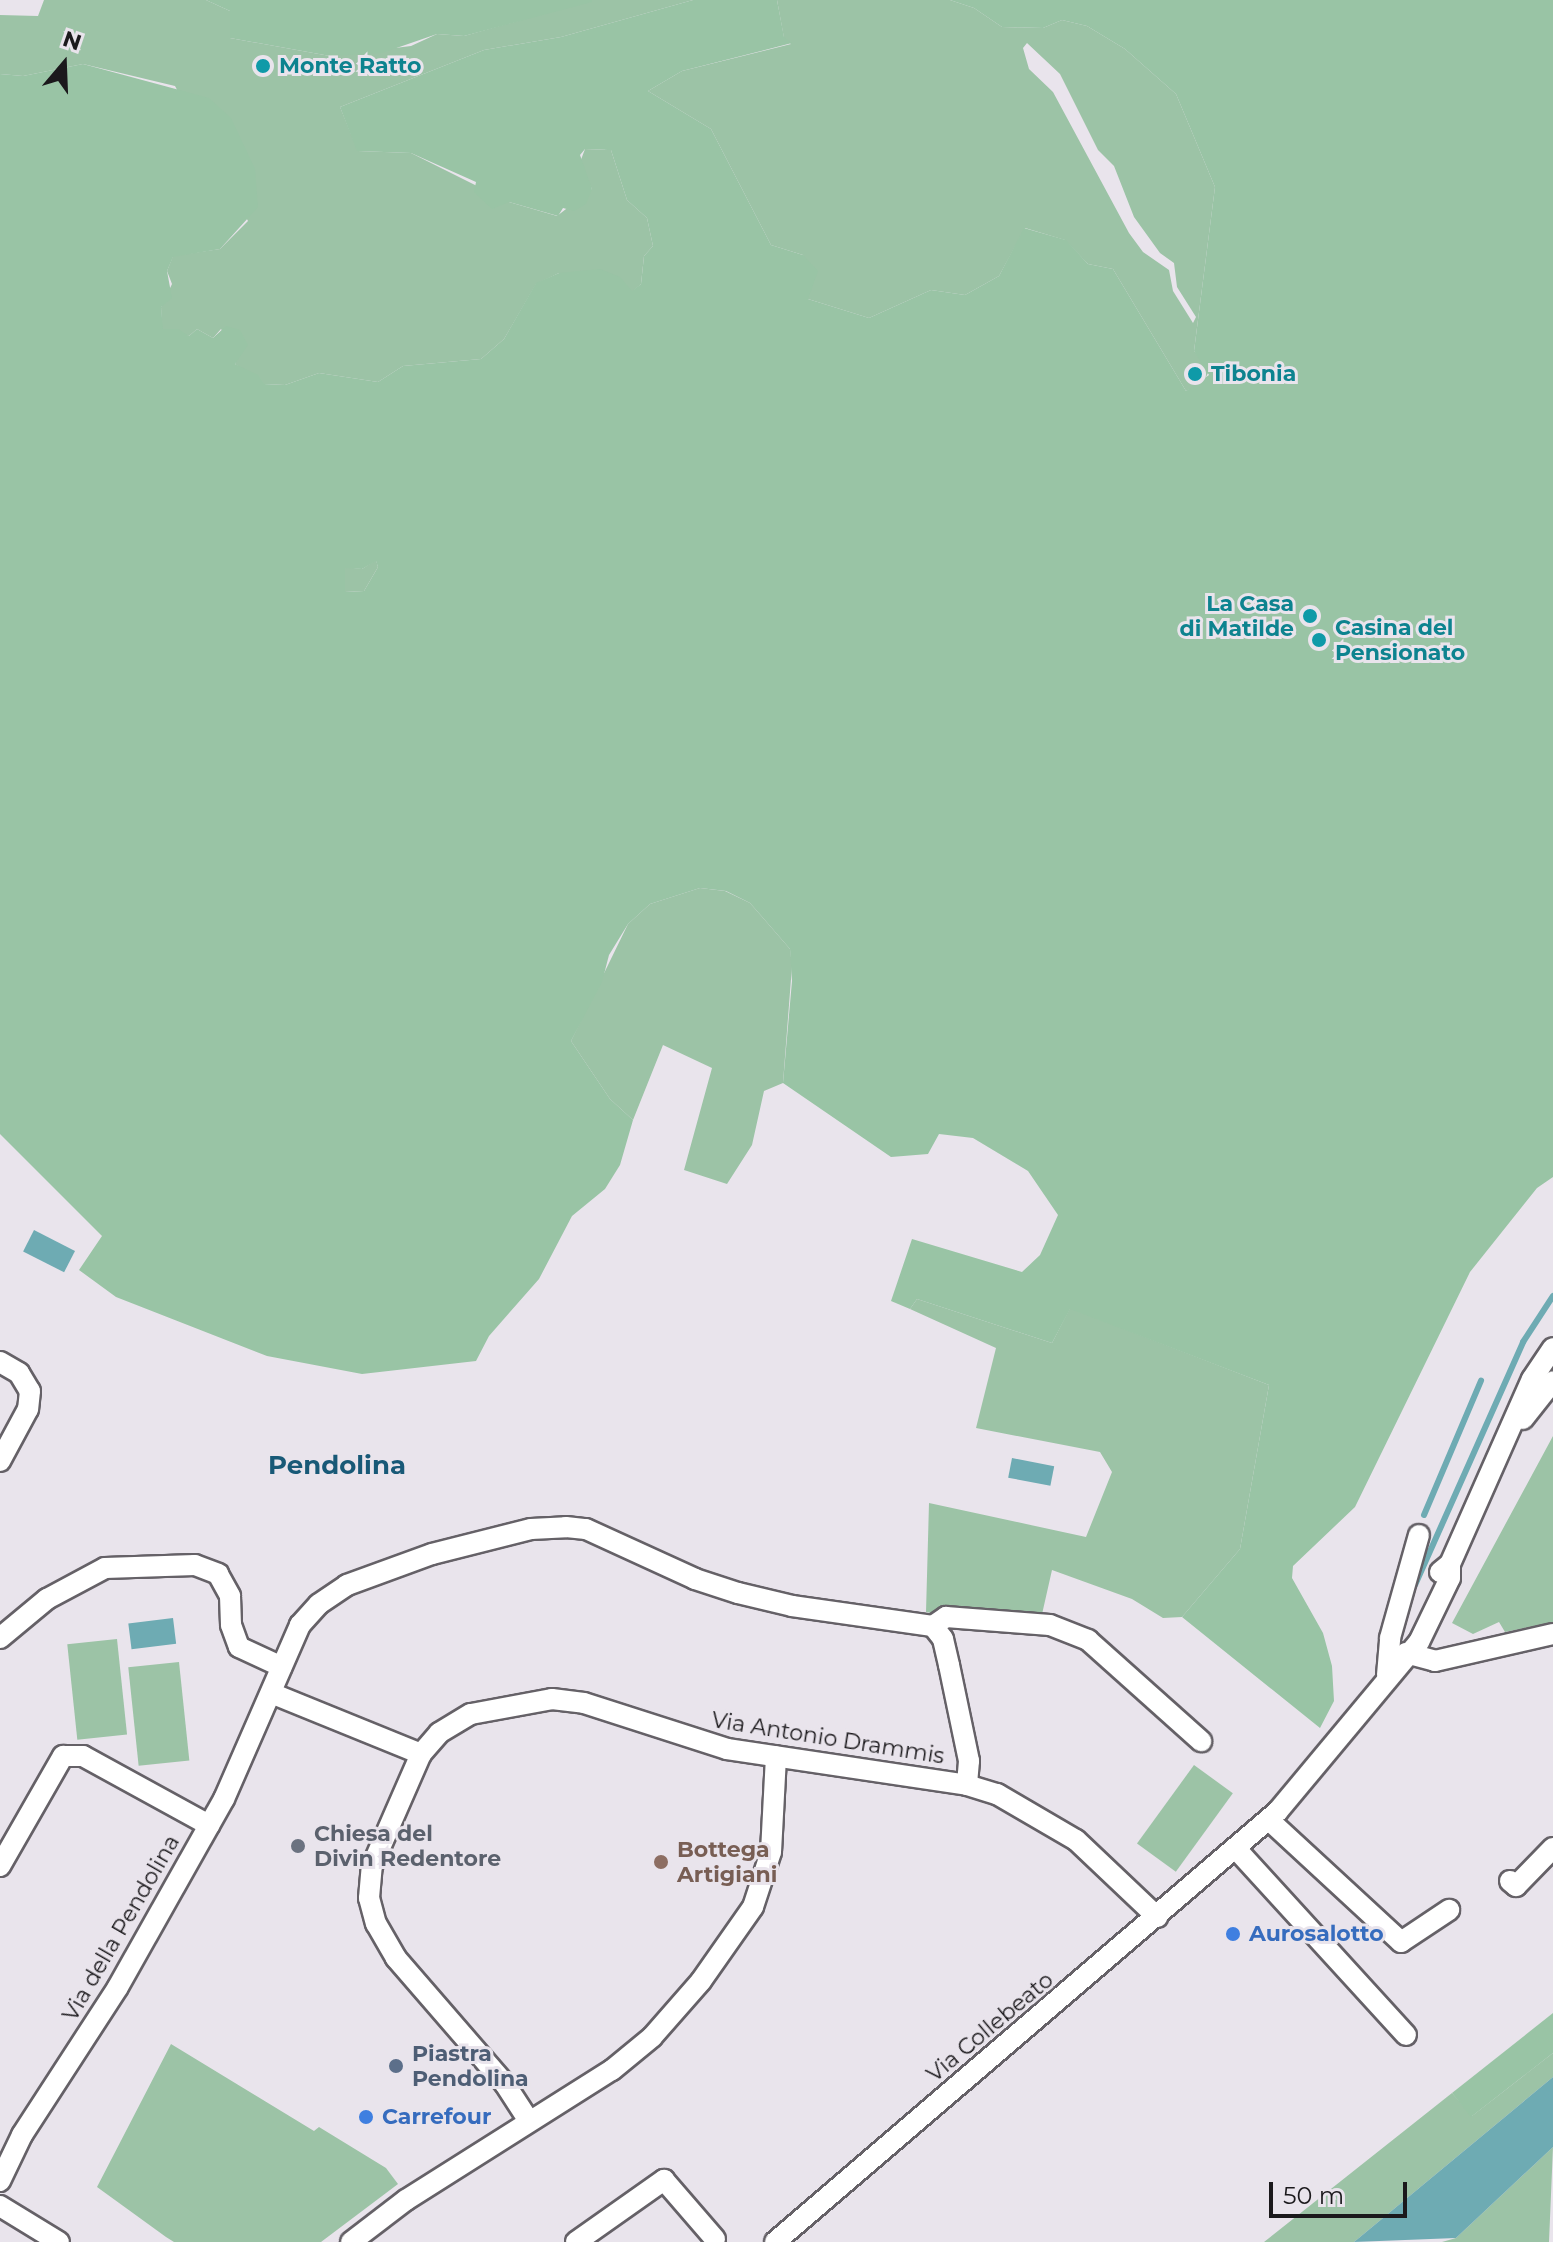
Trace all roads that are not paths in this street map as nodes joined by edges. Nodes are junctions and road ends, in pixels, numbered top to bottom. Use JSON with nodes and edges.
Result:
{"nodes":[{"id":1,"x":1553,"y":1348,"type":"edge"},
{"id":2,"x":0,"y":1362,"type":"edge"},
{"id":3,"x":1553,"y":1381,"type":"edge"},
{"id":4,"x":1499,"y":1451,"type":"junction"},
{"id":5,"x":0,"y":1461,"type":"edge"},
{"id":6,"x":1419,"y":1535,"type":"dead end"},
{"id":7,"x":933,"y":1626,"type":"junction"},
{"id":8,"x":1553,"y":1634,"type":"edge"},
{"id":9,"x":0,"y":1638,"type":"edge"},
{"id":10,"x":1406,"y":1653,"type":"junction"},
{"id":11,"x":282,"y":1667,"type":"junction"},
{"id":12,"x":1387,"y":1675,"type":"junction"},
{"id":13,"x":271,"y":1693,"type":"junction"},
{"id":14,"x":1201,"y":1741,"type":"dead end"},
{"id":15,"x":421,"y":1754,"type":"junction"},
{"id":16,"x":776,"y":1756,"type":"junction"},
{"id":17,"x":967,"y":1785,"type":"junction"},
{"id":18,"x":1269,"y":1820,"type":"junction"},
{"id":19,"x":209,"y":1825,"type":"junction"},
{"id":20,"x":1553,"y":1848,"type":"edge"},
{"id":21,"x":1238,"y":1851,"type":"junction"},
{"id":22,"x":0,"y":1866,"type":"edge"},
{"id":23,"x":1510,"y":1881,"type":"dead end"},
{"id":24,"x":1449,"y":1910,"type":"dead end"},
{"id":25,"x":1157,"y":1917,"type":"junction"},
{"id":26,"x":1406,"y":2035,"type":"dead end"},
{"id":27,"x":529,"y":2121,"type":"junction"},
{"id":28,"x":0,"y":2181,"type":"edge"},
{"id":29,"x":0,"y":2206,"type":"edge"},
{"id":30,"x":715,"y":2239,"type":"dead end"},
{"id":31,"x":59,"y":2242,"type":"edge"},
{"id":32,"x":351,"y":2242,"type":"edge"},
{"id":33,"x":576,"y":2242,"type":"edge"},
{"id":34,"x":775,"y":2242,"type":"edge"}],
"edges":[{"from":1,"to":4,"type":"street"},
{"from":2,"to":5,"type":"street"},
{"from":3,"to":4,"type":"street"},
{"from":4,"to":10,"type":"street"},
{"from":6,"to":12,"type":"street"},
{"from":7,"to":11,"type":"street","name":"Via della Pendolina"},
{"from":7,"to":14,"type":"street","name":"Via della Pendolina"},
{"from":7,"to":17,"type":"street"},
{"from":8,"to":10,"type":"street"},
{"from":9,"to":11,"type":"street"},
{"from":10,"to":12,"type":"street","name":"Via Collebeato"},
{"from":11,"to":13,"type":"street","name":"Via della Pendolina"},
{"from":12,"to":18,"type":"street","name":"Via Collebeato"},
{"from":13,"to":15,"type":"street"},
{"from":13,"to":19,"type":"street","name":"Via della Pendolina"},
{"from":15,"to":16,"type":"street","name":"Via Antonio Drammis"},
{"from":15,"to":27,"type":"street","name":"Via Antonio Drammis"},
{"from":16,"to":17,"type":"street","name":"Via Antonio Drammis"},
{"from":16,"to":27,"type":"street"},
{"from":17,"to":25,"type":"street","name":"Via Antonio Drammis"},
{"from":18,"to":21,"type":"street","name":"Via Collebeato"},
{"from":18,"to":24,"type":"street"},
{"from":19,"to":22,"type":"street"},
{"from":19,"to":28,"type":"street","name":"Via della Pendolina"},
{"from":20,"to":23,"type":"street"},
{"from":21,"to":25,"type":"street","name":"Via Collebeato"},
{"from":21,"to":26,"type":"street"},
{"from":25,"to":34,"type":"street","name":"Via Collebeato"},
{"from":27,"to":32,"type":"street"},
{"from":29,"to":31,"type":"street"},
{"from":30,"to":33,"type":"street"}]}
